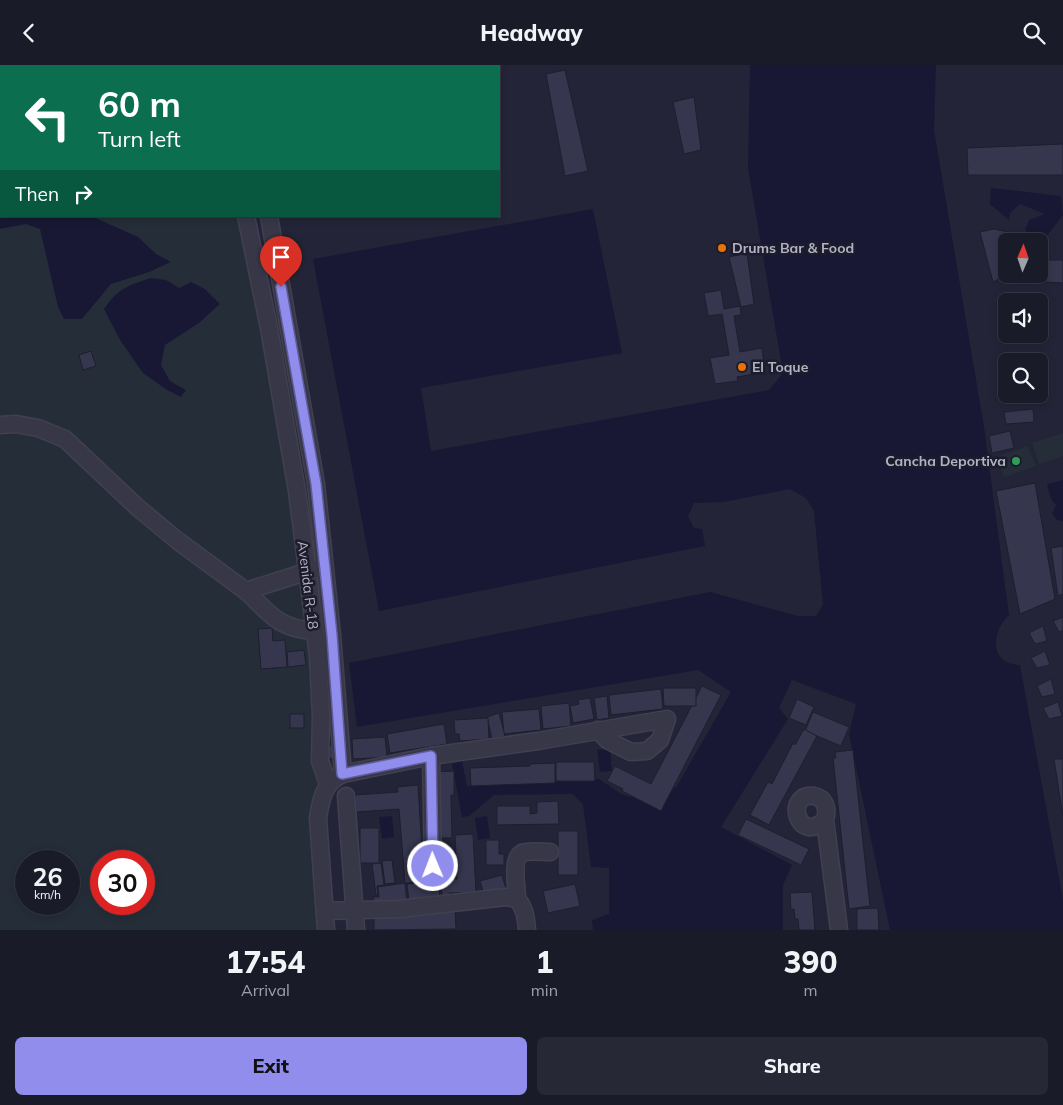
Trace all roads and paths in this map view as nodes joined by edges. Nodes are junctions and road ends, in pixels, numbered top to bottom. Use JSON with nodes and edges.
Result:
{"nodes":[{"id":1,"x":246,"y":217,"type":"edge"},
{"id":2,"x":269,"y":217,"type":"edge"},
{"id":3,"x":0,"y":425,"type":"edge"},
{"id":4,"x":324,"y":567,"type":"junction"},
{"id":5,"x":306,"y":572,"type":"junction"},
{"id":6,"x":246,"y":591,"type":"junction"},
{"id":7,"x":314,"y":634,"type":"junction"},
{"id":8,"x":332,"y":635,"type":"junction"},
{"id":9,"x":598,"y":731,"type":"dead end"},
{"id":10,"x":431,"y":756,"type":"junction"},
{"id":11,"x":342,"y":774,"type":"junction"},
{"id":12,"x":328,"y":784,"type":"junction"},
{"id":13,"x":346,"y":796,"type":"dead end"},
{"id":14,"x":825,"y":820,"type":"dead end"},
{"id":15,"x":550,"y":853,"type":"dead end"},
{"id":16,"x":433,"y":866,"type":"dead end"},
{"id":17,"x":517,"y":899,"type":"junction"},
{"id":18,"x":325,"y":911,"type":"junction"},
{"id":19,"x":355,"y":911,"type":"junction"},
{"id":20,"x":326,"y":930,"type":"edge"},
{"id":21,"x":356,"y":930,"type":"edge"},
{"id":22,"x":527,"y":930,"type":"edge"},
{"id":23,"x":839,"y":930,"type":"edge"}],
"edges":[{"from":1,"to":5,"type":"street","name":"Avenida R-18"},
{"from":2,"to":4,"type":"street","name":"Avenida R-18"},
{"from":3,"to":6,"type":"street"},
{"from":4,"to":5,"type":"street"},
{"from":4,"to":8,"type":"street","name":"Avenida R-18"},
{"from":5,"to":6,"type":"street"},
{"from":5,"to":7,"type":"street","name":"Avenida R-18"},
{"from":6,"to":7,"type":"street"},
{"from":7,"to":8,"type":"street","name":"Avenida R-18"},
{"from":7,"to":12,"type":"street"},
{"from":8,"to":11,"type":"street"},
{"from":9,"to":10,"type":"street"},
{"from":10,"to":11,"type":"street"},
{"from":10,"to":16,"type":"street"},
{"from":11,"to":12,"type":"street"},
{"from":12,"to":18,"type":"street"},
{"from":13,"to":19,"type":"street"},
{"from":14,"to":23,"type":"street"},
{"from":15,"to":17,"type":"street"},
{"from":17,"to":19,"type":"street"},
{"from":17,"to":22,"type":"street"},
{"from":18,"to":19,"type":"street"},
{"from":18,"to":20,"type":"street"},
{"from":19,"to":21,"type":"street"}]}
